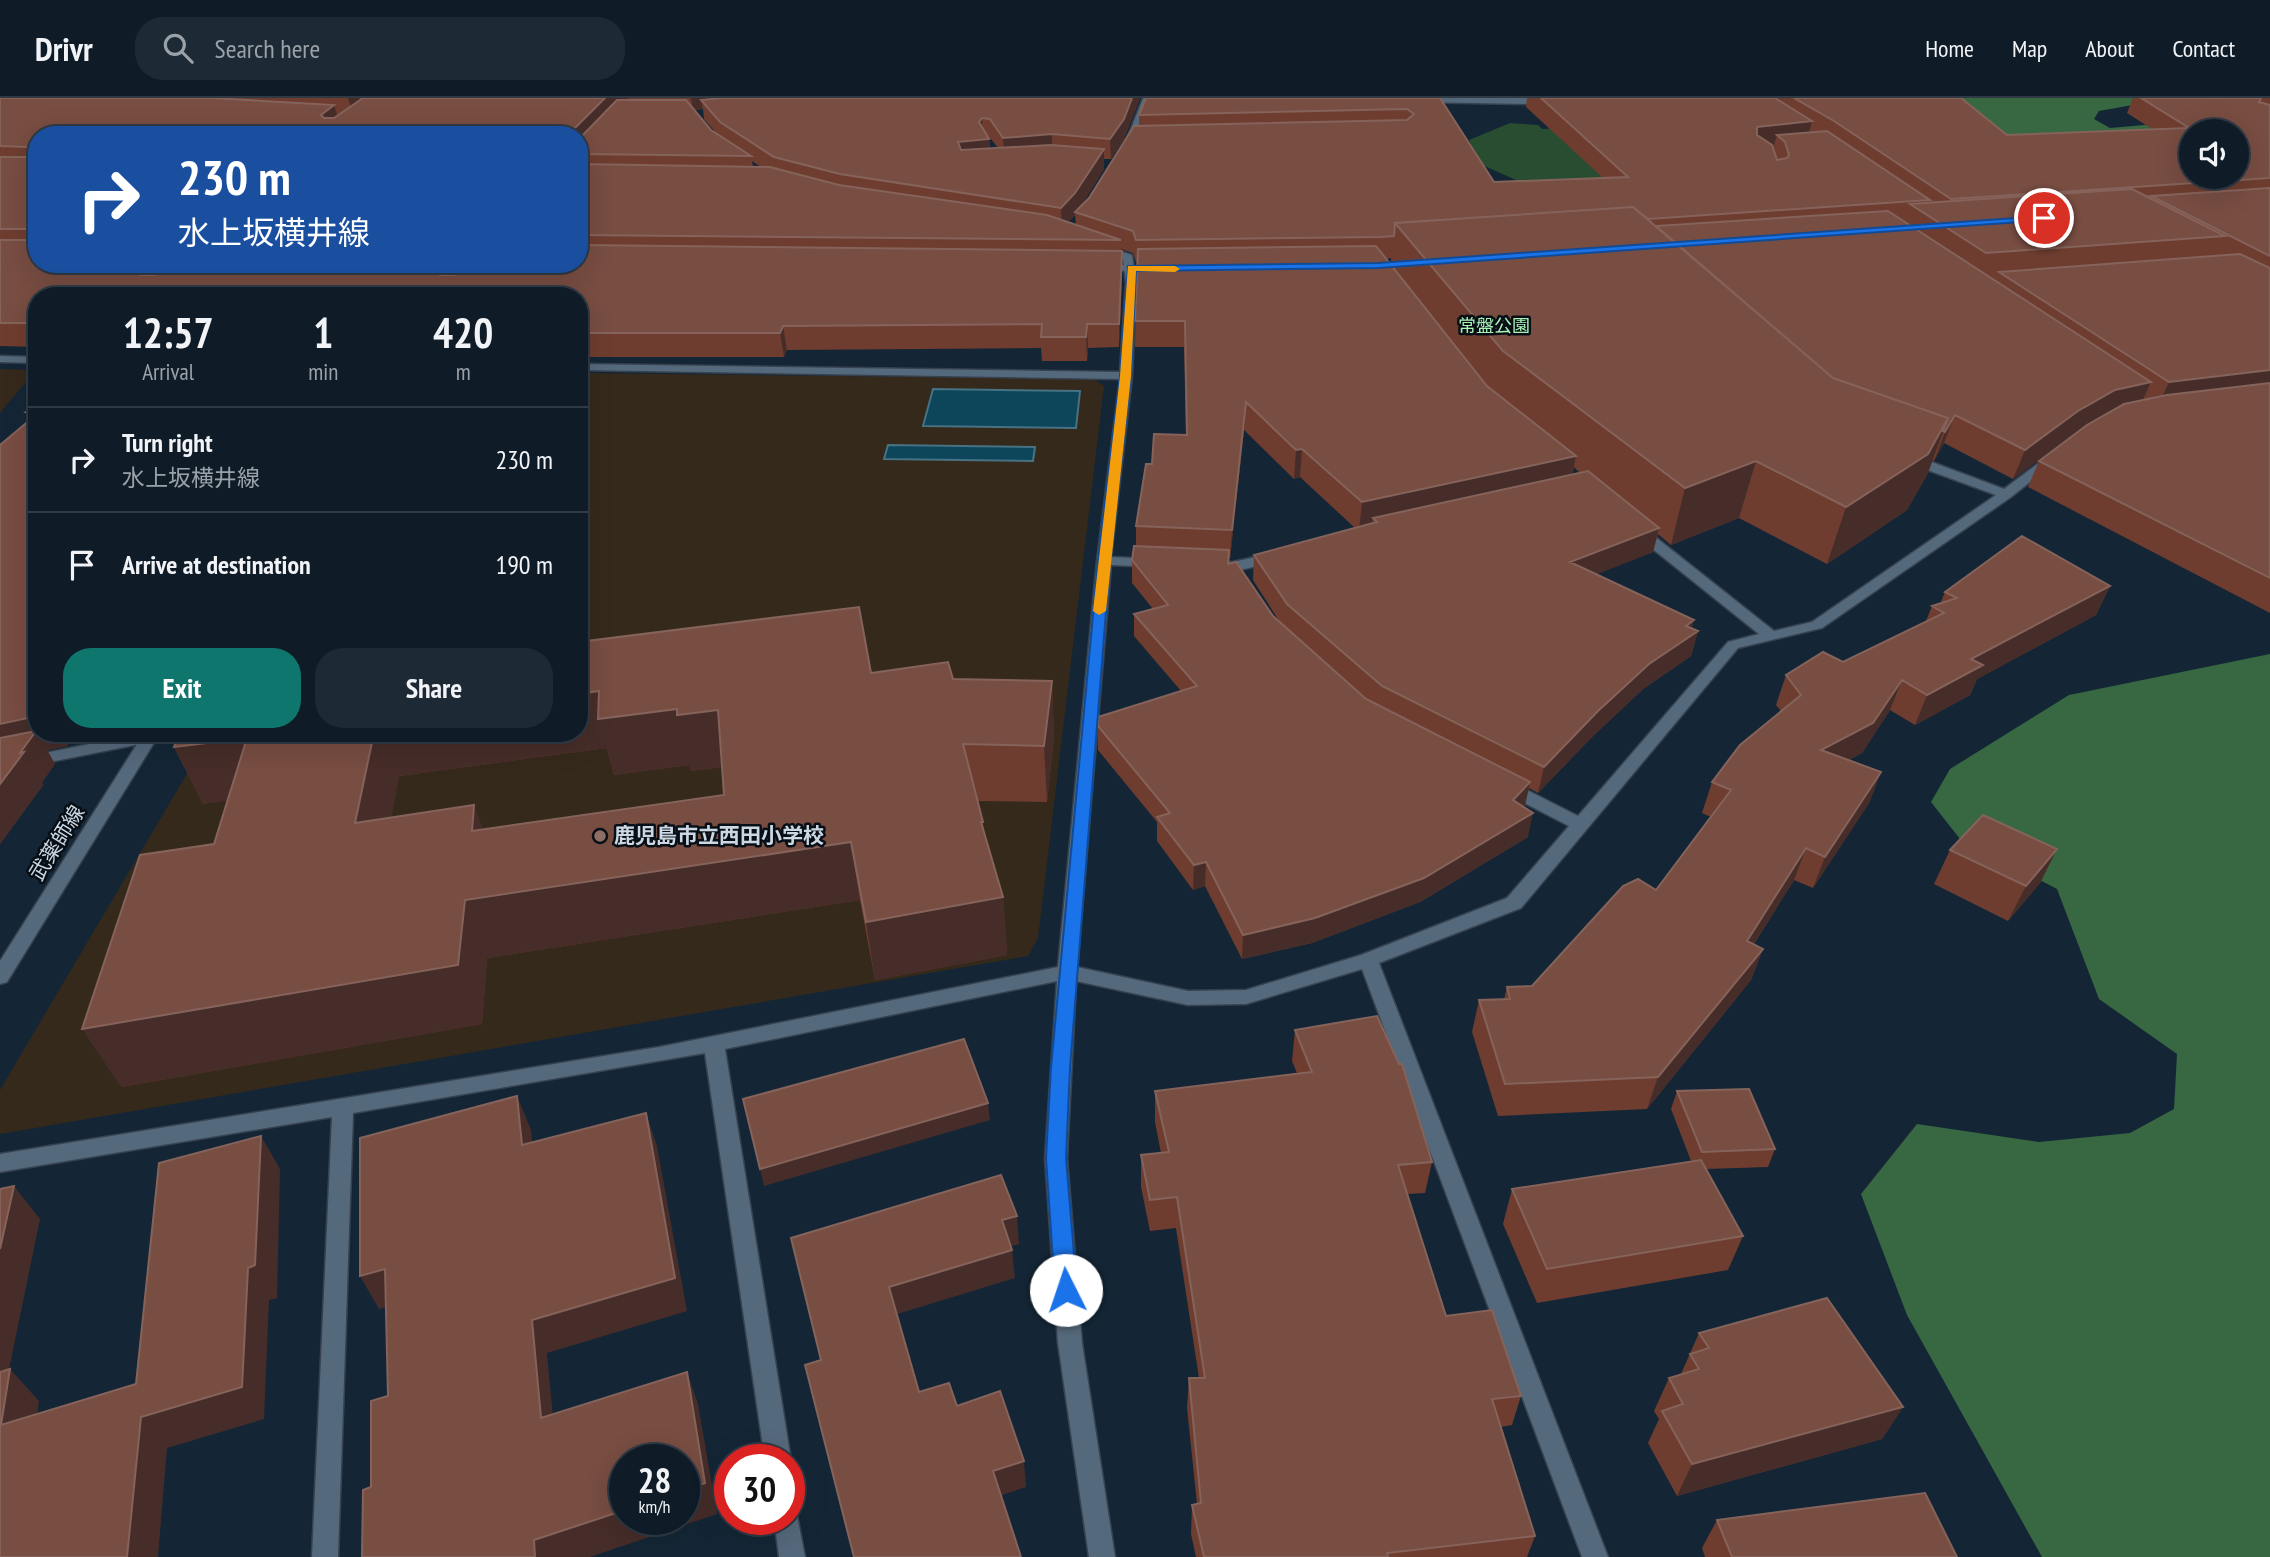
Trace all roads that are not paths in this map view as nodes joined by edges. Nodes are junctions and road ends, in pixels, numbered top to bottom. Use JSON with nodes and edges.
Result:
{"nodes":[{"id":1,"x":1147,"y":98,"type":"edge"},
{"id":2,"x":1593,"y":98,"type":"edge"},
{"id":3,"x":1551,"y":99,"type":"edge"},
{"id":4,"x":1405,"y":100,"type":"edge"},
{"id":5,"x":1130,"y":140,"type":"junction"},
{"id":6,"x":1143,"y":140,"type":"edge"},
{"id":7,"x":1120,"y":157,"type":"edge"},
{"id":8,"x":1093,"y":246,"type":"edge"},
{"id":9,"x":1090,"y":268,"type":"edge"},
{"id":10,"x":1137,"y":268,"type":"junction"},
{"id":11,"x":0,"y":359,"type":"edge"},
{"id":12,"x":28,"y":360,"type":"edge"},
{"id":13,"x":588,"y":367,"type":"edge"},
{"id":14,"x":1126,"y":376,"type":"junction"},
{"id":15,"x":2071,"y":445,"type":"edge"},
{"id":16,"x":1901,"y":456,"type":"edge"},
{"id":17,"x":2006,"y":494,"type":"junction"},
{"id":18,"x":1625,"y":520,"type":"edge"},
{"id":19,"x":1287,"y":554,"type":"edge"},
{"id":20,"x":1104,"y":561,"type":"junction"},
{"id":21,"x":1168,"y":563,"type":"edge"},
{"id":22,"x":1194,"y":564,"type":"edge"},
{"id":23,"x":1771,"y":636,"type":"junction"},
{"id":24,"x":118,"y":742,"type":"edge"},
{"id":25,"x":147,"y":742,"type":"edge"},
{"id":26,"x":0,"y":767,"type":"edge"},
{"id":27,"x":1495,"y":780,"type":"edge"},
{"id":28,"x":1581,"y":825,"type":"junction"},
{"id":29,"x":1368,"y":960,"type":"junction"},
{"id":30,"x":1067,"y":972,"type":"junction"},
{"id":31,"x":0,"y":977,"type":"edge"},
{"id":32,"x":714,"y":1043,"type":"junction"},
{"id":33,"x":343,"y":1106,"type":"junction"},
{"id":34,"x":0,"y":1163,"type":"edge"},
{"id":35,"x":776,"y":1444,"type":"edge"},
{"id":36,"x":789,"y":1535,"type":"edge"},
{"id":37,"x":326,"y":1557,"type":"edge"},
{"id":38,"x":792,"y":1557,"type":"edge"},
{"id":39,"x":1101,"y":1557,"type":"edge"},
{"id":40,"x":1595,"y":1557,"type":"edge"}],
"edges":[{"from":1,"to":5,"type":"street"},
{"from":2,"to":3,"type":"street"},
{"from":3,"to":4,"type":"street"},
{"from":5,"to":6,"type":"street"},
{"from":5,"to":7,"type":"street"},
{"from":8,"to":10,"type":"street"},
{"from":9,"to":10,"type":"street"},
{"from":10,"to":14,"type":"street"},
{"from":11,"to":12,"type":"street"},
{"from":13,"to":14,"type":"street"},
{"from":14,"to":20,"type":"street"},
{"from":15,"to":17,"type":"street"},
{"from":16,"to":17,"type":"street"},
{"from":17,"to":23,"type":"street"},
{"from":18,"to":23,"type":"street"},
{"from":19,"to":22,"type":"street"},
{"from":20,"to":21,"type":"street"},
{"from":20,"to":30,"type":"street"},
{"from":23,"to":28,"type":"street"},
{"from":24,"to":26,"type":"street"},
{"from":25,"to":31,"type":"street","name":"武薬師線"},
{"from":27,"to":28,"type":"street"},
{"from":28,"to":29,"type":"street"},
{"from":29,"to":30,"type":"street"},
{"from":29,"to":40,"type":"street"},
{"from":30,"to":32,"type":"street"},
{"from":30,"to":39,"type":"street"},
{"from":32,"to":33,"type":"street"},
{"from":32,"to":35,"type":"street"},
{"from":33,"to":34,"type":"street"},
{"from":33,"to":37,"type":"street"},
{"from":36,"to":38,"type":"street"}]}
